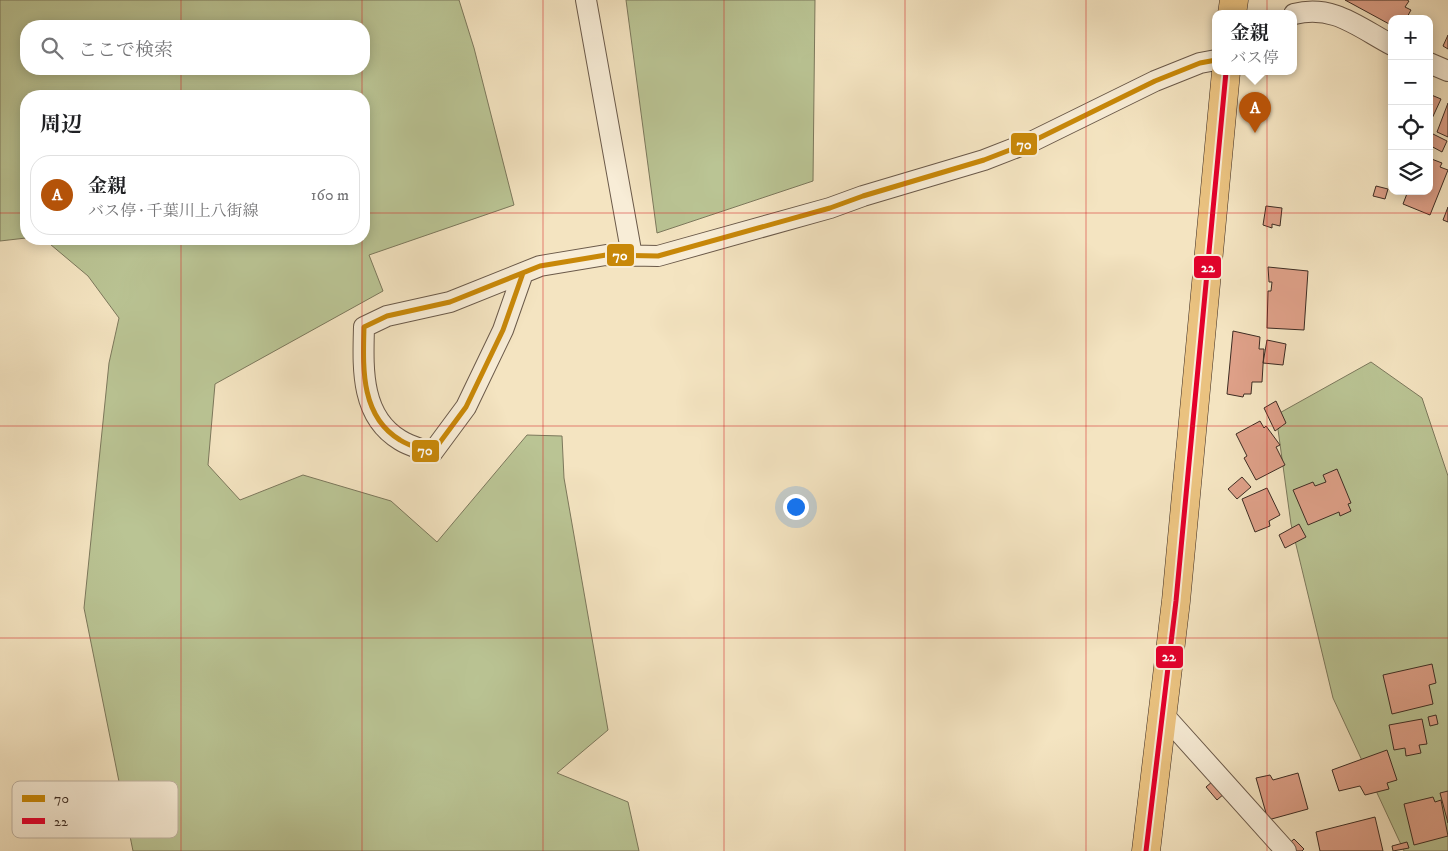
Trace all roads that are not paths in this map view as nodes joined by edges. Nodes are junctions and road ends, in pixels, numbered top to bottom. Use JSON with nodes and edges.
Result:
{"nodes":[{"id":1,"x":586,"y":0,"type":"edge"},
{"id":2,"x":1297,"y":13,"type":"edge"},
{"id":3,"x":1388,"y":43,"type":"edge"},
{"id":4,"x":1212,"y":61,"type":"edge"},
{"id":5,"x":1433,"y":65,"type":"edge"},
{"id":6,"x":1448,"y":71,"type":"edge"},
{"id":7,"x":1226,"y":75,"type":"edge"},
{"id":8,"x":632,"y":256,"type":"junction"},
{"id":9,"x":523,"y":274,"type":"junction"},
{"id":10,"x":1162,"y":713,"type":"junction"},
{"id":11,"x":1146,"y":851,"type":"edge"},
{"id":12,"x":1286,"y":851,"type":"edge"}],
"edges":[{"from":1,"to":8,"type":"street"},
{"from":2,"to":3,"type":"street"},
{"from":4,"to":8,"type":"street"},
{"from":5,"to":6,"type":"street"},
{"from":7,"to":10,"type":"main road"},
{"from":8,"to":9,"type":"street"},
{"from":9,"to":9,"type":"street"},
{"from":10,"to":11,"type":"main road"},
{"from":10,"to":12,"type":"street"}]}
